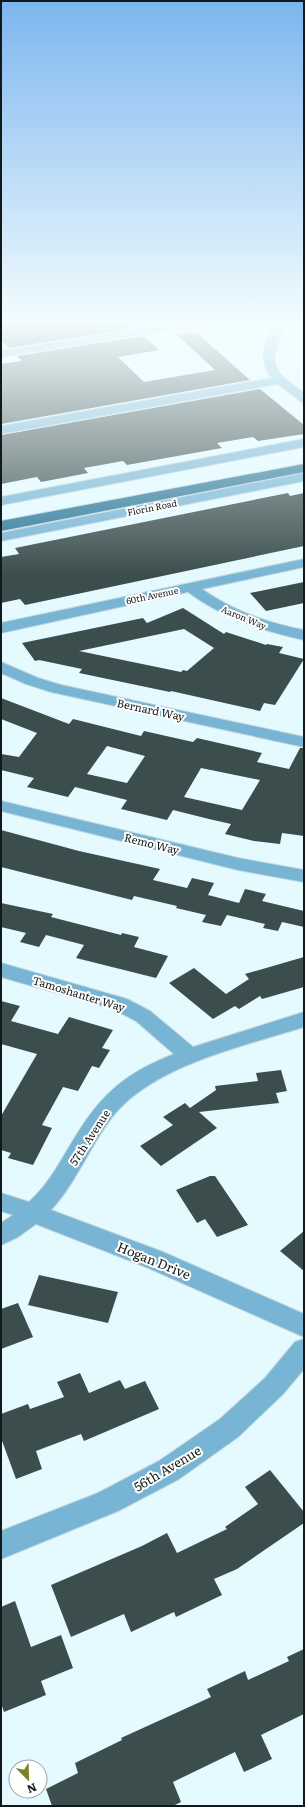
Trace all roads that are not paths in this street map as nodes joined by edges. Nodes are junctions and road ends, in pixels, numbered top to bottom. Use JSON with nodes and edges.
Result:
{"nodes":[{"id":1,"x":128,"y":407,"type":"edge"},
{"id":2,"x":1,"y":430,"type":"edge"},
{"id":3,"x":304,"y":443,"type":"edge"},
{"id":4,"x":304,"y":455,"type":"edge"},
{"id":5,"x":304,"y":468,"type":"edge"},
{"id":6,"x":304,"y":477,"type":"edge"},
{"id":7,"x":1,"y":501,"type":"edge"},
{"id":8,"x":1,"y":513,"type":"edge"},
{"id":9,"x":1,"y":526,"type":"edge"},
{"id":10,"x":1,"y":537,"type":"edge"},
{"id":11,"x":304,"y":563,"type":"edge"},
{"id":12,"x":190,"y":587,"type":"junction"},
{"id":13,"x":1,"y":628,"type":"edge"},
{"id":14,"x":304,"y":635,"type":"edge"},
{"id":15,"x":1,"y":667,"type":"edge"},
{"id":16,"x":304,"y":742,"type":"edge"},
{"id":17,"x":1,"y":806,"type":"edge"},
{"id":18,"x":304,"y":876,"type":"edge"},
{"id":19,"x":1,"y":970,"type":"edge"},
{"id":20,"x":304,"y":1019,"type":"edge"},
{"id":21,"x":189,"y":1055,"type":"junction"},
{"id":22,"x":1,"y":1202,"type":"edge"},
{"id":23,"x":33,"y":1212,"type":"junction"},
{"id":24,"x":1,"y":1235,"type":"edge"},
{"id":25,"x":304,"y":1326,"type":"edge"},
{"id":26,"x":304,"y":1350,"type":"edge"},
{"id":27,"x":1,"y":1545,"type":"edge"}],
"edges":[{"from":1,"to":2,"type":"street"},
{"from":3,"to":7,"type":"street"},
{"from":4,"to":8,"type":"main road"},
{"from":5,"to":9,"type":"main road","name":"Florin Road"},
{"from":6,"to":10,"type":"street","name":"Florin Road"},
{"from":11,"to":12,"type":"street","name":"60th Avenue"},
{"from":12,"to":13,"type":"street","name":"60th Avenue"},
{"from":12,"to":14,"type":"street","name":"Aaron Way"},
{"from":15,"to":16,"type":"street","name":"Bernard Way"},
{"from":17,"to":18,"type":"street","name":"Remo Way"},
{"from":19,"to":21,"type":"street","name":"Tamoshanter Way"},
{"from":20,"to":21,"type":"street","name":"57th Avenue"},
{"from":21,"to":23,"type":"street","name":"57th Avenue"},
{"from":22,"to":23,"type":"street","name":"Hogan Drive"},
{"from":23,"to":24,"type":"street","name":"57th Avenue"},
{"from":23,"to":25,"type":"street","name":"Hogan Drive"},
{"from":26,"to":27,"type":"street","name":"56th Avenue"}]}
